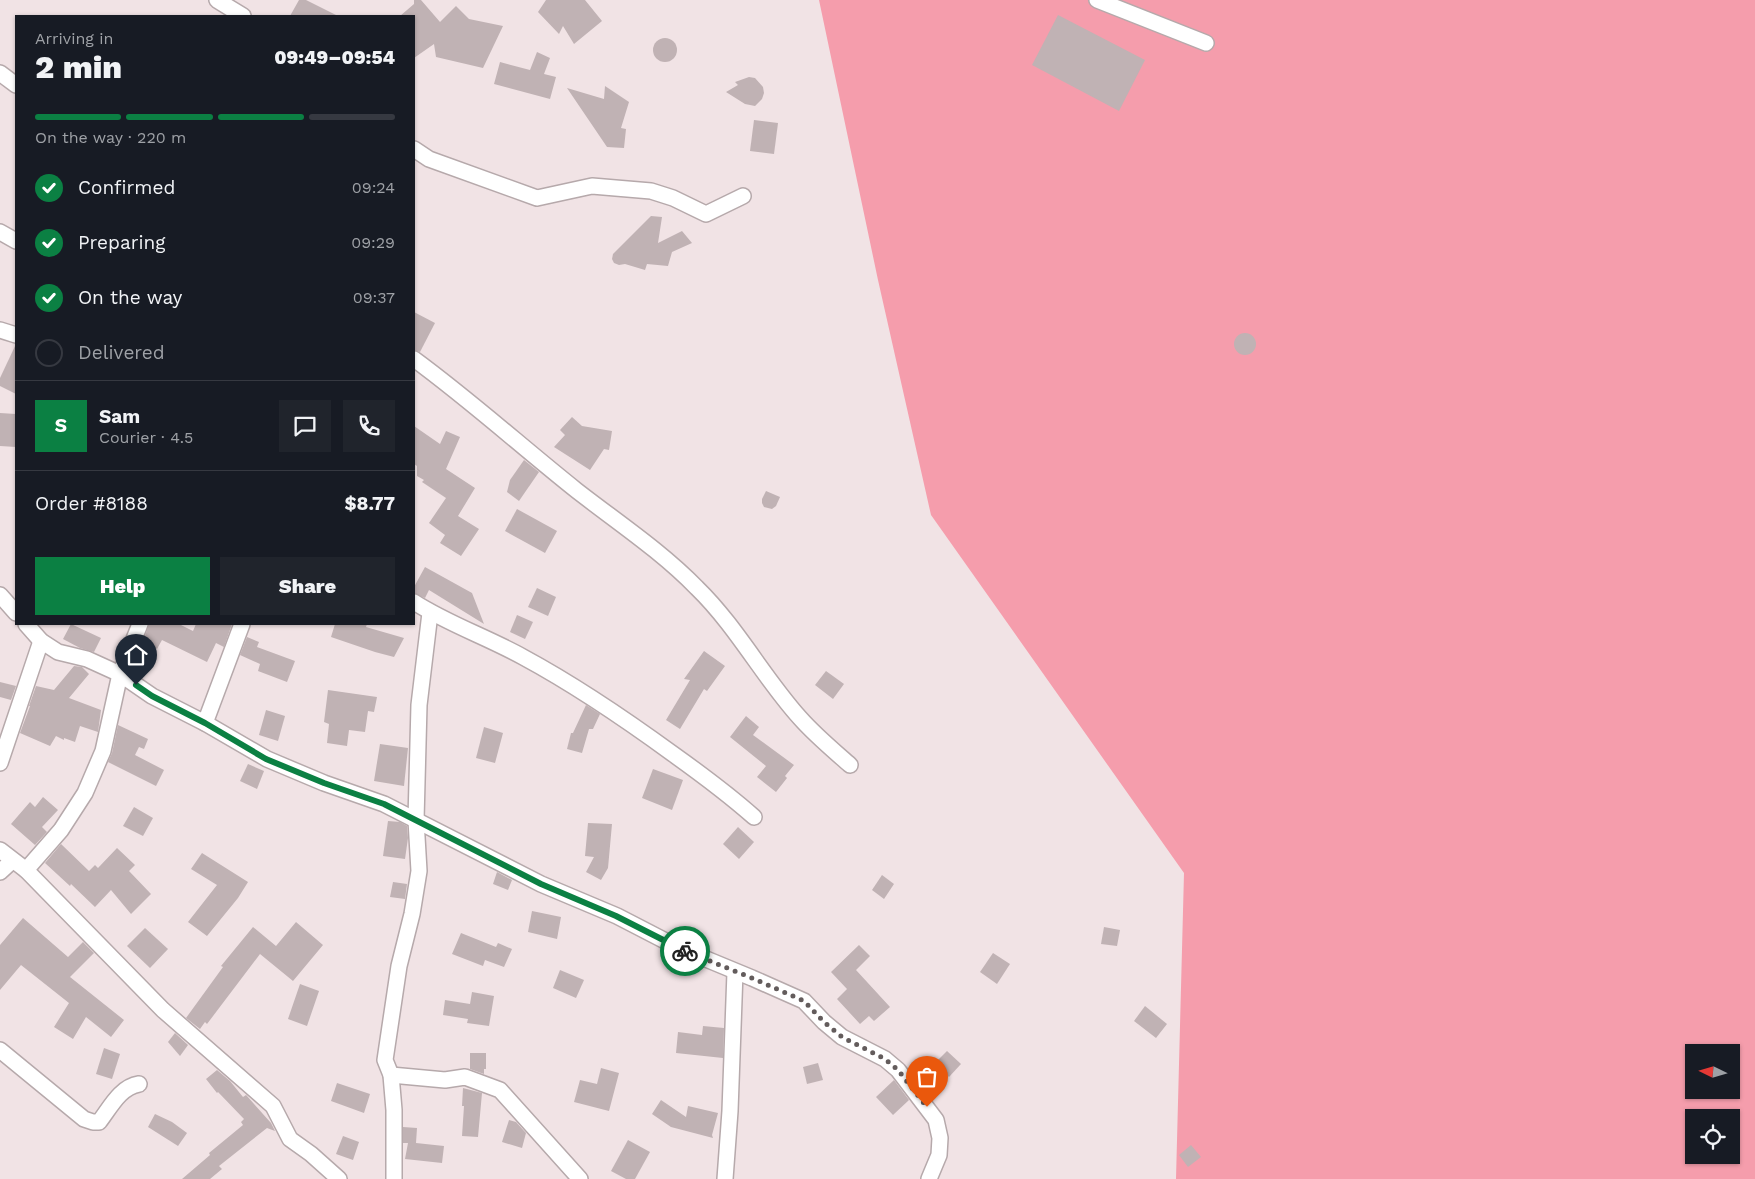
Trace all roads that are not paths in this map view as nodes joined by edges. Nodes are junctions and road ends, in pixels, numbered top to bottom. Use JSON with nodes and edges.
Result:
{"nodes":[{"id":1,"x":216,"y":0,"type":"edge"},
{"id":2,"x":1096,"y":0,"type":"edge"},
{"id":3,"x":241,"y":15,"type":"edge"},
{"id":4,"x":1206,"y":43,"type":"dead end"},
{"id":5,"x":0,"y":72,"type":"edge"},
{"id":6,"x":15,"y":84,"type":"edge"},
{"id":7,"x":415,"y":150,"type":"edge"},
{"id":8,"x":743,"y":196,"type":"dead end"},
{"id":9,"x":0,"y":232,"type":"edge"},
{"id":10,"x":15,"y":240,"type":"edge"},
{"id":11,"x":0,"y":330,"type":"edge"},
{"id":12,"x":15,"y":335,"type":"edge"},
{"id":13,"x":415,"y":360,"type":"edge"},
{"id":14,"x":0,"y":596,"type":"edge"},
{"id":15,"x":415,"y":603,"type":"edge"},
{"id":16,"x":15,"y":612,"type":"edge"},
{"id":17,"x":430,"y":612,"type":"junction"},
{"id":18,"x":27,"y":625,"type":"edge"},
{"id":19,"x":140,"y":625,"type":"edge"},
{"id":20,"x":242,"y":625,"type":"edge"},
{"id":21,"x":41,"y":640,"type":"junction"},
{"id":22,"x":120,"y":674,"type":"junction"},
{"id":23,"x":205,"y":723,"type":"junction"},
{"id":24,"x":0,"y":763,"type":"edge"},
{"id":25,"x":850,"y":765,"type":"dead end"},
{"id":26,"x":754,"y":817,"type":"dead end"},
{"id":27,"x":416,"y":820,"type":"junction"},
{"id":28,"x":0,"y":850,"type":"edge"},
{"id":29,"x":12,"y":861,"type":"junction"},
{"id":30,"x":26,"y":870,"type":"junction"},
{"id":31,"x":0,"y":872,"type":"edge"},
{"id":32,"x":735,"y":972,"type":"junction"},
{"id":33,"x":0,"y":1050,"type":"edge"},
{"id":34,"x":391,"y":1075,"type":"junction"},
{"id":35,"x":139,"y":1084,"type":"dead end"},
{"id":36,"x":339,"y":1179,"type":"edge"},
{"id":37,"x":394,"y":1179,"type":"edge"},
{"id":38,"x":580,"y":1179,"type":"edge"},
{"id":39,"x":725,"y":1179,"type":"edge"},
{"id":40,"x":929,"y":1179,"type":"edge"}],
"edges":[{"from":1,"to":3,"type":"street"},
{"from":2,"to":4,"type":"street"},
{"from":5,"to":6,"type":"street"},
{"from":7,"to":8,"type":"street"},
{"from":9,"to":10,"type":"street"},
{"from":11,"to":12,"type":"street"},
{"from":13,"to":25,"type":"street"},
{"from":14,"to":16,"type":"street"},
{"from":15,"to":17,"type":"street"},
{"from":17,"to":26,"type":"street"},
{"from":17,"to":27,"type":"street"},
{"from":18,"to":21,"type":"street"},
{"from":19,"to":22,"type":"street"},
{"from":20,"to":23,"type":"street"},
{"from":21,"to":22,"type":"street"},
{"from":21,"to":24,"type":"street"},
{"from":22,"to":23,"type":"street"},
{"from":22,"to":30,"type":"street"},
{"from":23,"to":27,"type":"street"},
{"from":27,"to":32,"type":"street"},
{"from":27,"to":34,"type":"street"},
{"from":28,"to":29,"type":"street"},
{"from":29,"to":30,"type":"street"},
{"from":29,"to":31,"type":"street"},
{"from":30,"to":36,"type":"street"},
{"from":32,"to":39,"type":"street"},
{"from":32,"to":40,"type":"street"},
{"from":33,"to":35,"type":"street"},
{"from":34,"to":37,"type":"street"},
{"from":34,"to":38,"type":"street"}]}
